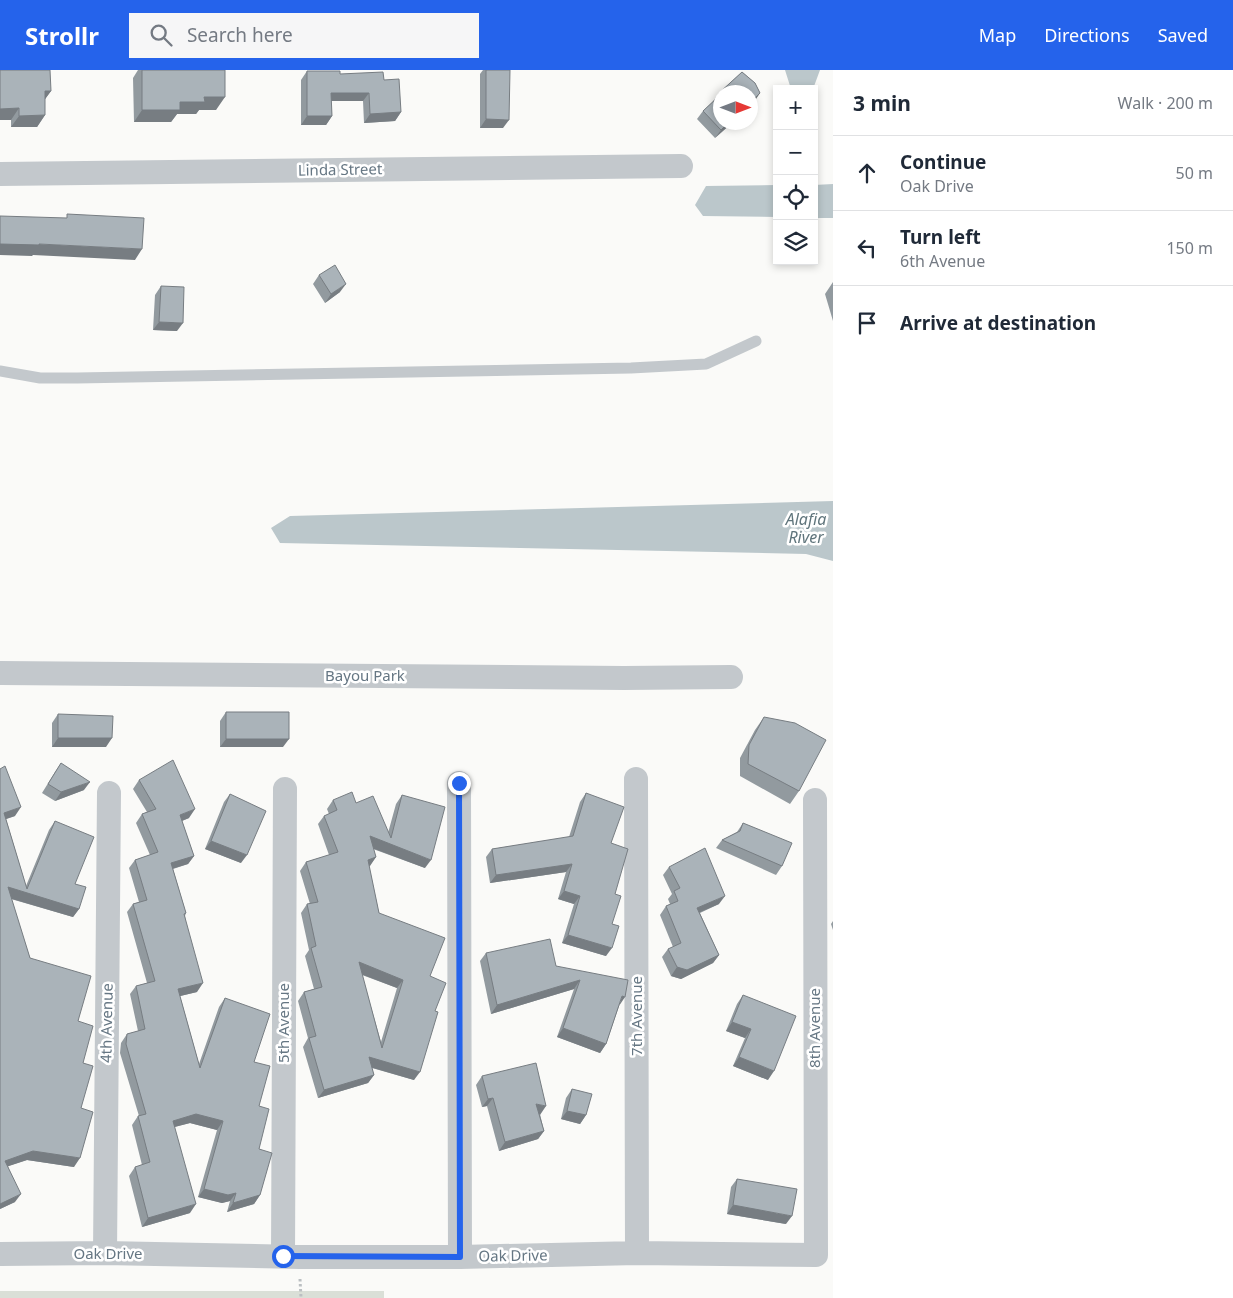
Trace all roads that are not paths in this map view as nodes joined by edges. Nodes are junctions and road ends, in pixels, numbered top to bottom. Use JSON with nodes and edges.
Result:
{"nodes":[{"id":1,"x":681,"y":166,"type":"dead end"},
{"id":2,"x":0,"y":174,"type":"edge"},
{"id":3,"x":756,"y":341,"type":"dead end"},
{"id":4,"x":0,"y":371,"type":"edge"},
{"id":5,"x":0,"y":673,"type":"edge"},
{"id":6,"x":731,"y":677,"type":"dead end"},
{"id":7,"x":636,"y":779,"type":"dead end"},
{"id":8,"x":459,"y":783,"type":"dead end"},
{"id":9,"x":285,"y":789,"type":"dead end"},
{"id":10,"x":109,"y":794,"type":"dead end"},
{"id":11,"x":815,"y":800,"type":"dead end"},
{"id":12,"x":105,"y":1253,"type":"junction"},
{"id":13,"x":637,"y":1253,"type":"junction"},
{"id":14,"x":0,"y":1254,"type":"edge"},
{"id":15,"x":816,"y":1255,"type":"joint"},
{"id":16,"x":283,"y":1256,"type":"junction"},
{"id":17,"x":460,"y":1257,"type":"junction"}],
"edges":[{"from":1,"to":2,"type":"street","name":"Linda Street"},
{"from":3,"to":4,"type":"lane"},
{"from":5,"to":6,"type":"street","name":"Bayou Park"},
{"from":7,"to":13,"type":"street","name":"7th Avenue"},
{"from":8,"to":17,"type":"street"},
{"from":9,"to":16,"type":"street","name":"5th Avenue"},
{"from":10,"to":12,"type":"street","name":"4th Avenue"},
{"from":11,"to":15,"type":"street","name":"8th Avenue"},
{"from":12,"to":14,"type":"street","name":"Oak Drive"},
{"from":12,"to":16,"type":"street","name":"Oak Drive"},
{"from":13,"to":15,"type":"street","name":"Oak Drive"},
{"from":13,"to":17,"type":"street","name":"Oak Drive"},
{"from":16,"to":17,"type":"street","name":"Oak Drive"}]}
